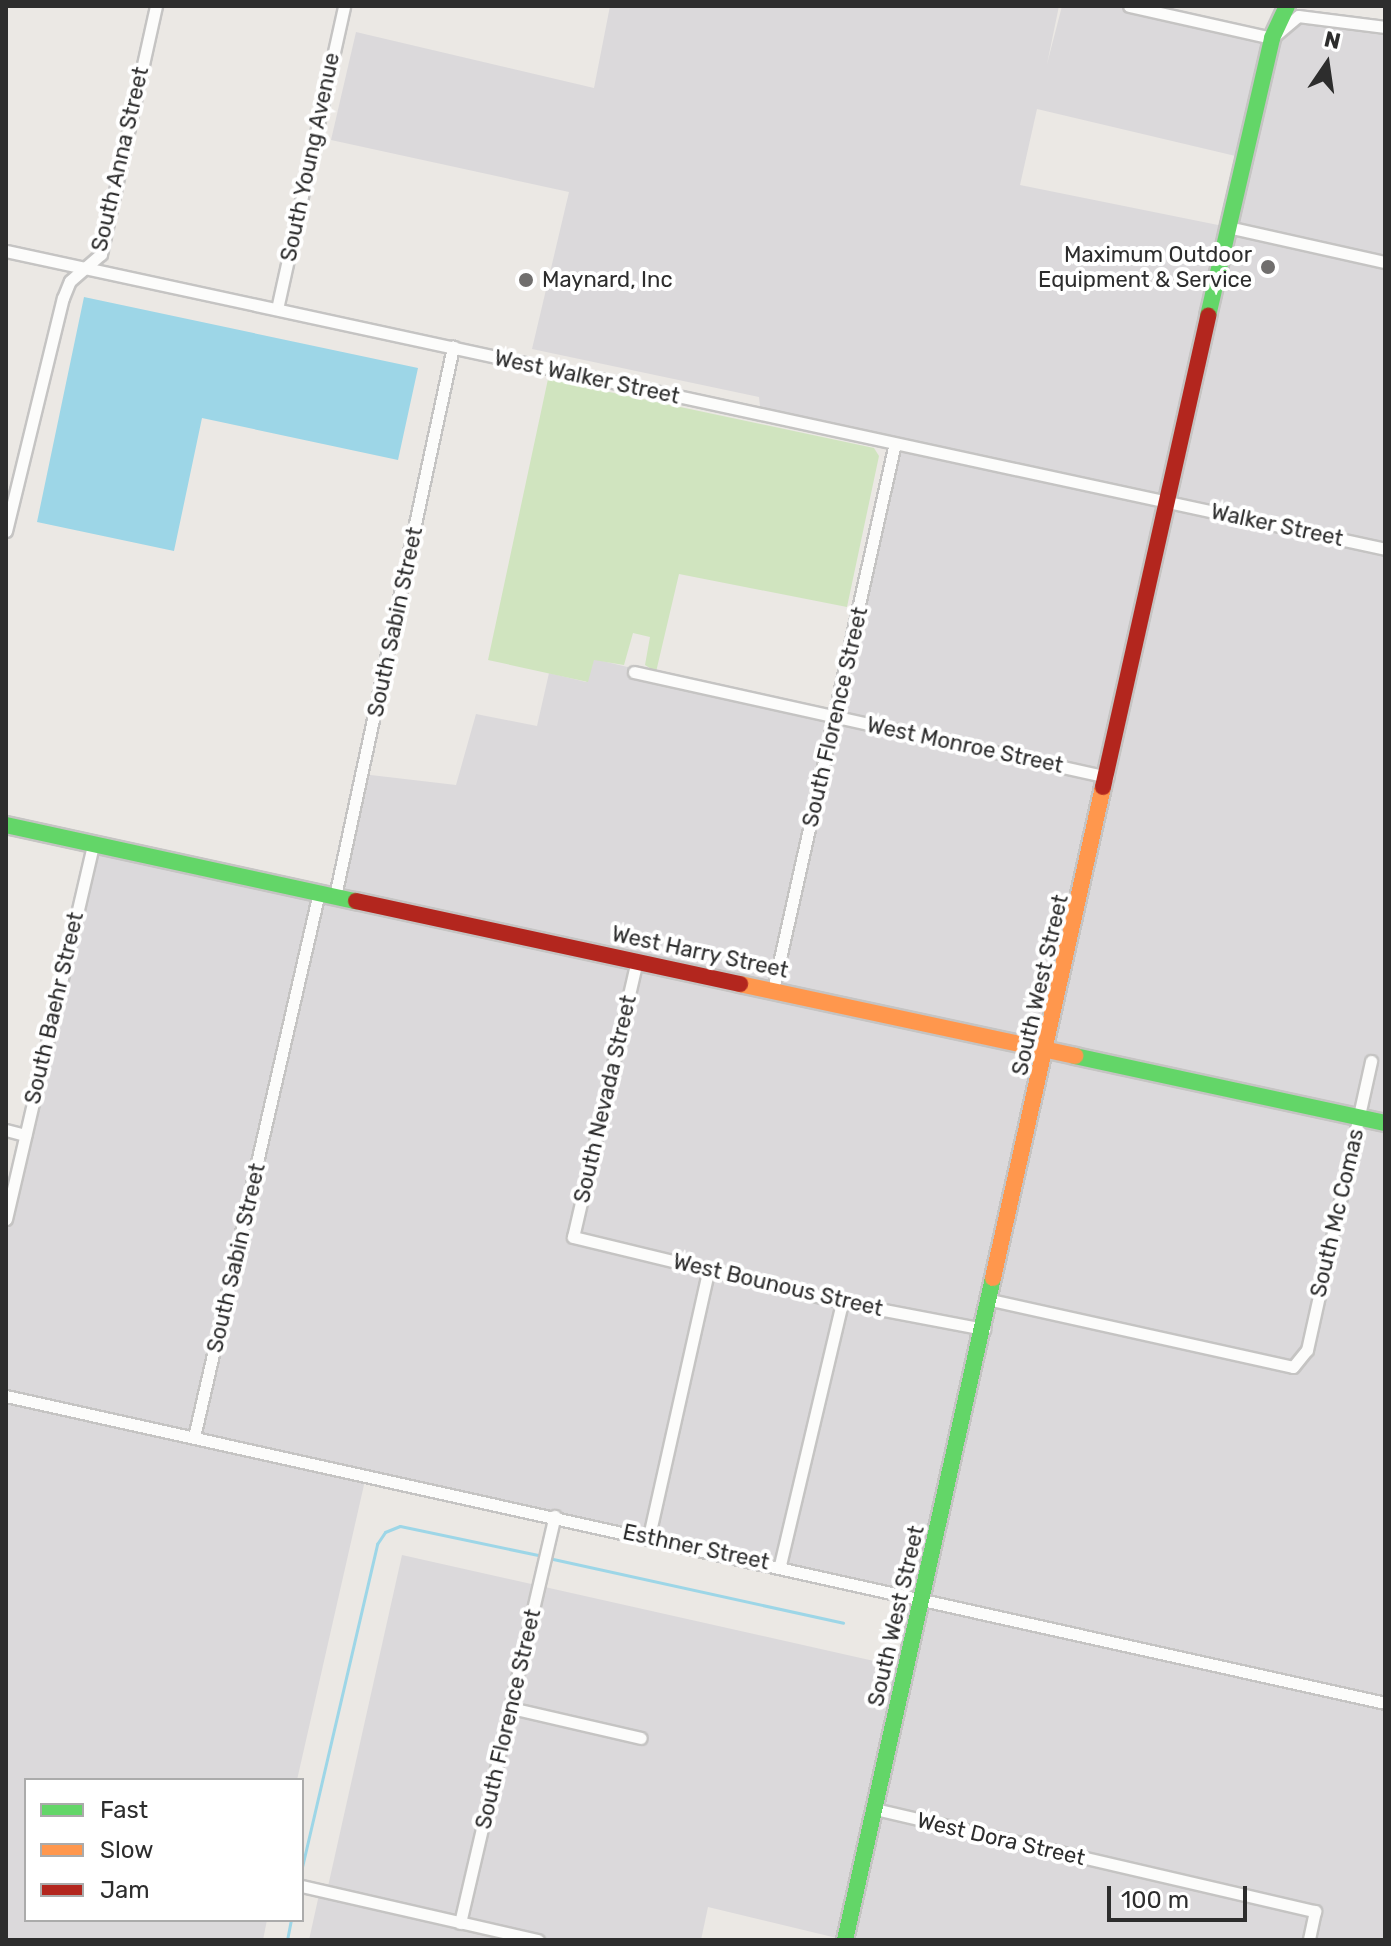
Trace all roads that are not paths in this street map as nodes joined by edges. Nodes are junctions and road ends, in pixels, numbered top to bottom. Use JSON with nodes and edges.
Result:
{"nodes":[{"id":1,"x":156,"y":6,"type":"edge"},
{"id":2,"x":344,"y":6,"type":"edge"},
{"id":3,"x":1129,"y":6,"type":"edge"},
{"id":4,"x":1272,"y":6,"type":"edge"},
{"id":5,"x":1287,"y":6,"type":"edge"},
{"id":6,"x":1385,"y":27,"type":"edge"},
{"id":7,"x":1272,"y":38,"type":"junction"},
{"id":8,"x":1228,"y":227,"type":"junction"},
{"id":9,"x":6,"y":251,"type":"edge"},
{"id":10,"x":1385,"y":262,"type":"edge"},
{"id":11,"x":88,"y":269,"type":"junction"},
{"id":12,"x":277,"y":309,"type":"junction"},
{"id":13,"x":453,"y":347,"type":"junction"},
{"id":14,"x":895,"y":443,"type":"junction"},
{"id":15,"x":1169,"y":501,"type":"junction"},
{"id":16,"x":6,"y":531,"type":"edge"},
{"id":17,"x":1385,"y":549,"type":"edge"},
{"id":18,"x":634,"y":672,"type":"dead end"},
{"id":19,"x":835,"y":716,"type":"junction"},
{"id":20,"x":1108,"y":777,"type":"junction"},
{"id":21,"x":6,"y":825,"type":"edge"},
{"id":22,"x":93,"y":844,"type":"junction"},
{"id":23,"x":327,"y":894,"type":"junction"},
{"id":24,"x":637,"y":960,"type":"junction"},
{"id":25,"x":773,"y":990,"type":"junction"},
{"id":26,"x":1048,"y":1050,"type":"junction"},
{"id":27,"x":1371,"y":1061,"type":"dead end"},
{"id":28,"x":1359,"y":1118,"type":"junction"},
{"id":29,"x":1385,"y":1123,"type":"edge"},
{"id":30,"x":6,"y":1130,"type":"edge"},
{"id":31,"x":25,"y":1135,"type":"junction"},
{"id":32,"x":6,"y":1219,"type":"edge"},
{"id":33,"x":573,"y":1237,"type":"joint"},
{"id":34,"x":708,"y":1271,"type":"junction"},
{"id":35,"x":991,"y":1300,"type":"junction"},
{"id":36,"x":842,"y":1302,"type":"junction"},
{"id":37,"x":984,"y":1329,"type":"junction"},
{"id":38,"x":6,"y":1396,"type":"edge"},
{"id":39,"x":194,"y":1437,"type":"junction"},
{"id":40,"x":555,"y":1516,"type":"junction"},
{"id":41,"x":649,"y":1536,"type":"junction"},
{"id":42,"x":780,"y":1565,"type":"junction"},
{"id":43,"x":922,"y":1597,"type":"junction"},
{"id":44,"x":1385,"y":1703,"type":"edge"},
{"id":45,"x":511,"y":1708,"type":"junction"},
{"id":46,"x":641,"y":1738,"type":"dead end"},
{"id":47,"x":875,"y":1809,"type":"junction"},
{"id":48,"x":304,"y":1886,"type":"edge"},
{"id":49,"x":460,"y":1923,"type":"junction"},
{"id":50,"x":538,"y":1940,"type":"edge"},
{"id":51,"x":845,"y":1940,"type":"edge"},
{"id":52,"x":1309,"y":1940,"type":"edge"}],
"edges":[{"from":1,"to":11,"type":"street","name":"South Anna Street"},
{"from":2,"to":12,"type":"street","name":"South Young Avenue"},
{"from":3,"to":7,"type":"street"},
{"from":4,"to":7,"type":"main road","name":"South West Street"},
{"from":5,"to":7,"type":"main road","name":"South West Street"},
{"from":6,"to":7,"type":"street"},
{"from":7,"to":8,"type":"main road","name":"South West Street"},
{"from":8,"to":10,"type":"street"},
{"from":8,"to":15,"type":"main road","name":"South West Street"},
{"from":9,"to":11,"type":"street","name":"West Walker Street"},
{"from":11,"to":12,"type":"street","name":"West Walker Street"},
{"from":11,"to":16,"type":"street","name":"South Anna Street"},
{"from":12,"to":13,"type":"street","name":"West Walker Street"},
{"from":13,"to":14,"type":"street","name":"West Walker Street"},
{"from":13,"to":23,"type":"street","name":"South Sabin Street"},
{"from":14,"to":15,"type":"street","name":"West Walker Street"},
{"from":14,"to":19,"type":"street","name":"South Florence Street"},
{"from":15,"to":17,"type":"street","name":"Walker Street"},
{"from":15,"to":20,"type":"main road","name":"South West Street"},
{"from":18,"to":19,"type":"street","name":"West Monroe Street"},
{"from":19,"to":20,"type":"street","name":"West Monroe Street"},
{"from":19,"to":25,"type":"street","name":"South Florence Street"},
{"from":20,"to":26,"type":"main road","name":"South West Street"},
{"from":21,"to":22,"type":"main road","name":"West Harry Street"},
{"from":22,"to":23,"type":"main road","name":"West Harry Street"},
{"from":22,"to":31,"type":"street","name":"South Baehr Street"},
{"from":23,"to":24,"type":"main road","name":"West Harry Street"},
{"from":23,"to":39,"type":"street","name":"South Sabin Street"},
{"from":24,"to":25,"type":"main road","name":"West Harry Street"},
{"from":24,"to":33,"type":"street","name":"South Nevada Street"},
{"from":25,"to":26,"type":"main road","name":"West Harry Street"},
{"from":26,"to":28,"type":"main road","name":"West Harry Street"},
{"from":26,"to":35,"type":"main road","name":"South West Street"},
{"from":27,"to":28,"type":"street","name":"South Mc Comas"},
{"from":28,"to":29,"type":"main road","name":"West Harry Street"},
{"from":28,"to":35,"type":"street","name":"South Mc Comas"},
{"from":30,"to":31,"type":"street"},
{"from":31,"to":32,"type":"street","name":"South Baehr Street"},
{"from":33,"to":34,"type":"street","name":"West Bounous Street"},
{"from":34,"to":36,"type":"street","name":"West Bounous Street"},
{"from":34,"to":41,"type":"street"},
{"from":35,"to":37,"type":"main road","name":"South West Street"},
{"from":36,"to":37,"type":"street","name":"West Bounous Street"},
{"from":36,"to":42,"type":"street"},
{"from":37,"to":43,"type":"main road","name":"South West Street"},
{"from":38,"to":39,"type":"street","name":"Esthner Street"},
{"from":39,"to":40,"type":"street","name":"Esthner Street"},
{"from":40,"to":41,"type":"street","name":"Esthner Street"},
{"from":40,"to":45,"type":"street","name":"South Florence Street"},
{"from":41,"to":42,"type":"street","name":"Esthner Street"},
{"from":42,"to":43,"type":"street","name":"Esthner Street"},
{"from":43,"to":44,"type":"street","name":"Esthner Street"},
{"from":43,"to":47,"type":"main road","name":"South West Street"},
{"from":45,"to":46,"type":"street"},
{"from":45,"to":49,"type":"street","name":"South Florence Street"},
{"from":47,"to":51,"type":"main road","name":"South West Street"},
{"from":47,"to":52,"type":"street","name":"West Dora Street"},
{"from":48,"to":49,"type":"street"},
{"from":49,"to":50,"type":"street"}]}
